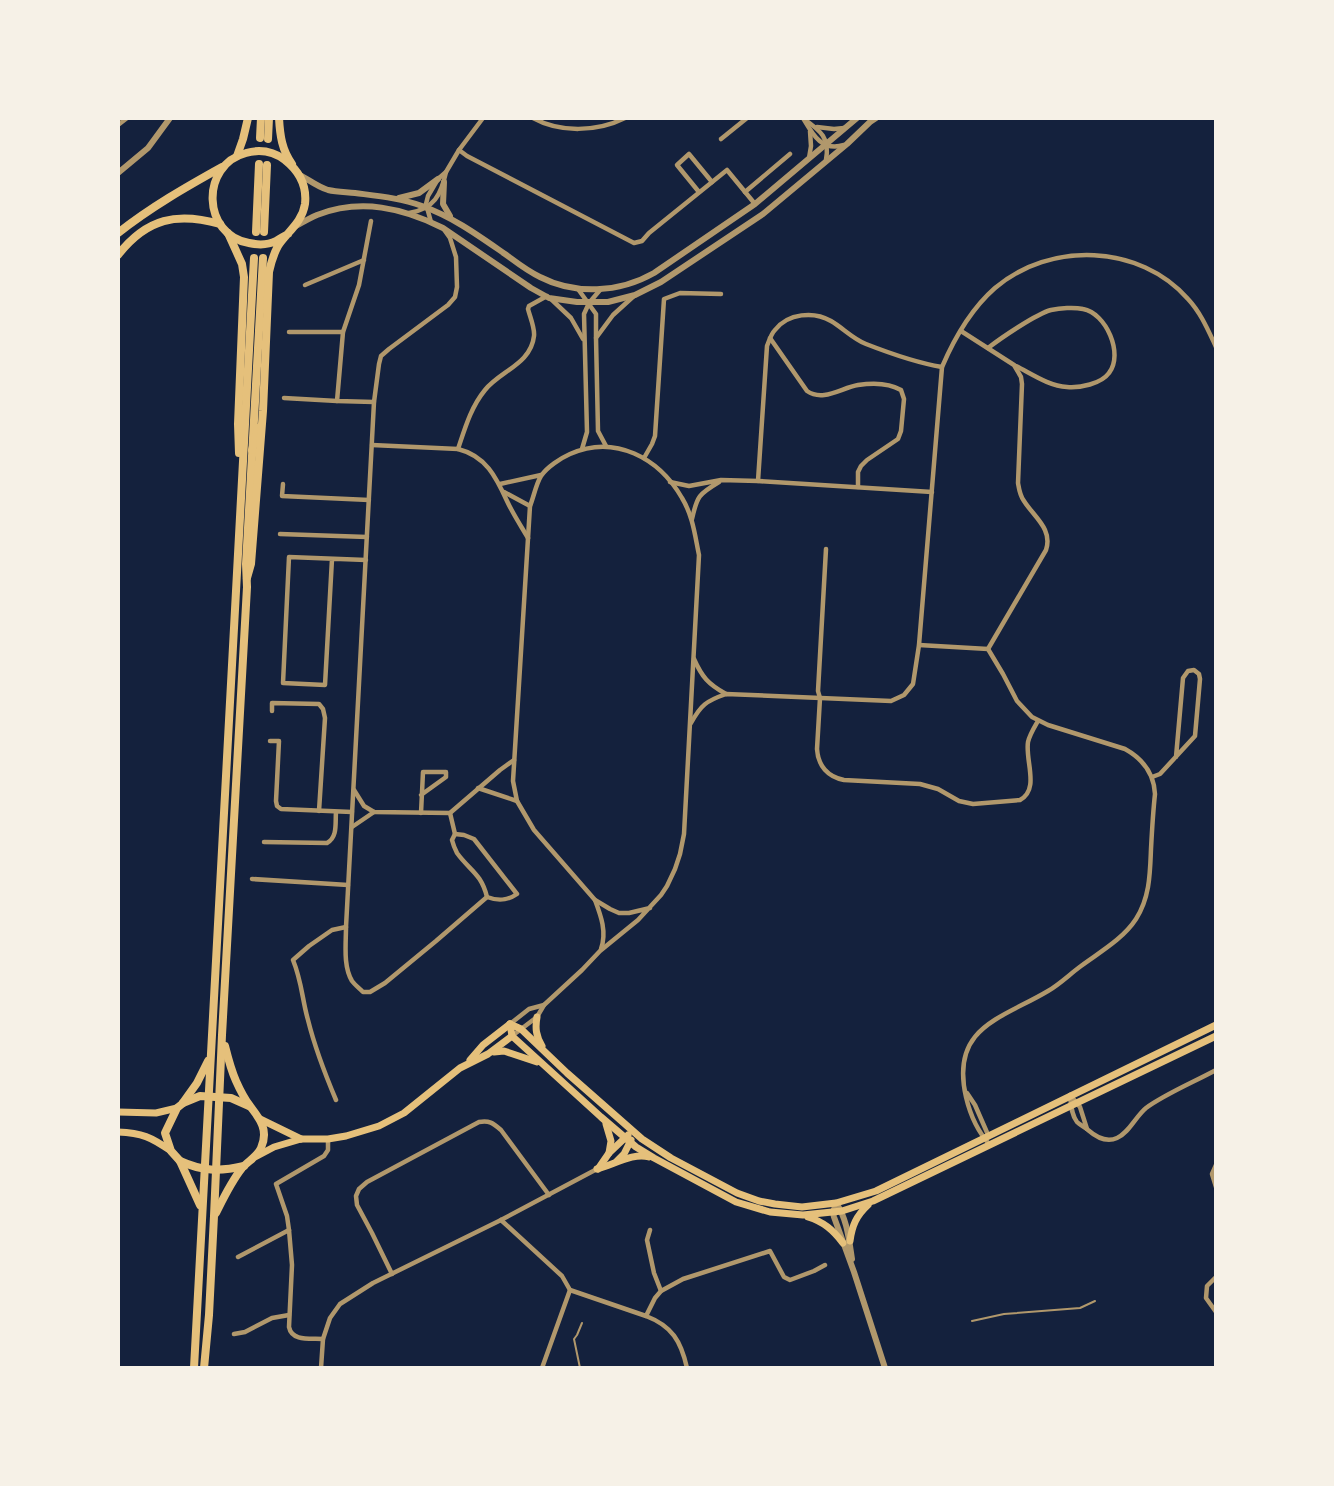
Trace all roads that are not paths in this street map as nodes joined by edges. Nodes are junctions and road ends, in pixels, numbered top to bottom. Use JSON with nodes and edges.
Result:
{"nodes":[{"id":1,"x":127,"y":118,"type":"edge"},
{"id":2,"x":170,"y":118,"type":"edge"},
{"id":3,"x":248,"y":118,"type":"edge"},
{"id":4,"x":261,"y":118,"type":"edge"},
{"id":5,"x":269,"y":118,"type":"edge"},
{"id":6,"x":279,"y":118,"type":"edge"},
{"id":7,"x":483,"y":118,"type":"edge"},
{"id":8,"x":533,"y":118,"type":"edge"},
{"id":9,"x":624,"y":118,"type":"edge"},
{"id":10,"x":747,"y":118,"type":"edge"},
{"id":11,"x":804,"y":118,"type":"edge"},
{"id":12,"x":857,"y":118,"type":"edge"},
{"id":13,"x":876,"y":118,"type":"edge"},
{"id":14,"x":118,"y":125,"type":"edge"},
{"id":15,"x":816,"y":127,"type":"junction"},
{"id":16,"x":846,"y":127,"type":"junction"},
{"id":17,"x":810,"y":131,"type":"junction"},
{"id":18,"x":721,"y":139,"type":"dead end"},
{"id":19,"x":847,"y":144,"type":"junction"},
{"id":20,"x":826,"y":145,"type":"junction"},
{"id":21,"x":459,"y":150,"type":"junction"},
{"id":22,"x":790,"y":154,"type":"dead end"},
{"id":23,"x":237,"y":156,"type":"junction"},
{"id":24,"x":808,"y":160,"type":"junction"},
{"id":25,"x":826,"y":160,"type":"junction"},
{"id":26,"x":133,"y":161,"type":"junction"},
{"id":27,"x":118,"y":165,"type":"edge"},
{"id":28,"x":263,"y":165,"type":"dead end"},
{"id":29,"x":224,"y":166,"type":"junction"},
{"id":30,"x":297,"y":171,"type":"junction"},
{"id":31,"x":118,"y":173,"type":"edge"},
{"id":32,"x":441,"y":181,"type":"junction"},
{"id":33,"x":712,"y":182,"type":"junction"},
{"id":34,"x":699,"y":192,"type":"junction"},
{"id":35,"x":745,"y":192,"type":"junction"},
{"id":36,"x":397,"y":198,"type":"junction"},
{"id":37,"x":755,"y":204,"type":"junction"},
{"id":38,"x":426,"y":207,"type":"junction"},
{"id":39,"x":408,"y":213,"type":"junction"},
{"id":40,"x":452,"y":219,"type":"junction"},
{"id":41,"x":371,"y":220,"type":"dead end"},
{"id":42,"x":431,"y":222,"type":"junction"},
{"id":43,"x":220,"y":224,"type":"junction"},
{"id":44,"x":296,"y":226,"type":"junction"},
{"id":45,"x":443,"y":228,"type":"junction"},
{"id":46,"x":260,"y":232,"type":"dead end"},
{"id":47,"x":118,"y":233,"type":"edge"},
{"id":48,"x":228,"y":233,"type":"junction"},
{"id":49,"x":288,"y":234,"type":"junction"},
{"id":50,"x":118,"y":255,"type":"edge"},
{"id":51,"x":364,"y":260,"type":"junction"},
{"id":52,"x":305,"y":285,"type":"dead end"},
{"id":53,"x":578,"y":288,"type":"junction"},
{"id":54,"x":600,"y":290,"type":"junction"},
{"id":55,"x":721,"y":294,"type":"dead end"},
{"id":56,"x":635,"y":295,"type":"junction"},
{"id":57,"x":548,"y":297,"type":"junction"},
{"id":58,"x":589,"y":303,"type":"junction"},
{"id":59,"x":961,"y":331,"type":"junction"},
{"id":60,"x":288,"y":332,"type":"dead end"},
{"id":61,"x":344,"y":332,"type":"junction"},
{"id":62,"x":596,"y":338,"type":"junction"},
{"id":63,"x":770,"y":338,"type":"junction"},
{"id":64,"x":584,"y":341,"type":"junction"},
{"id":65,"x":1215,"y":347,"type":"edge"},
{"id":66,"x":988,"y":348,"type":"junction"},
{"id":67,"x":1014,"y":365,"type":"junction"},
{"id":68,"x":942,"y":367,"type":"junction"},
{"id":69,"x":284,"y":398,"type":"dead end"},
{"id":70,"x":337,"y":401,"type":"junction"},
{"id":71,"x":374,"y":402,"type":"junction"},
{"id":72,"x":263,"y":411,"type":"junction"},
{"id":73,"x":372,"y":445,"type":"junction"},
{"id":74,"x":606,"y":446,"type":"junction"},
{"id":75,"x":458,"y":449,"type":"junction"},
{"id":76,"x":582,"y":449,"type":"junction"},
{"id":77,"x":252,"y":450,"type":"junction"},
{"id":78,"x":644,"y":458,"type":"junction"},
{"id":79,"x":541,"y":475,"type":"junction"},
{"id":80,"x":721,"y":480,"type":"junction"},
{"id":81,"x":758,"y":481,"type":"junction"},
{"id":82,"x":670,"y":482,"type":"junction"},
{"id":83,"x":283,"y":484,"type":"dead end"},
{"id":84,"x":500,"y":484,"type":"junction"},
{"id":85,"x":241,"y":486,"type":"junction"},
{"id":86,"x":858,"y":487,"type":"junction"},
{"id":87,"x":504,"y":492,"type":"junction"},
{"id":88,"x":932,"y":492,"type":"junction"},
{"id":89,"x":369,"y":500,"type":"junction"},
{"id":90,"x":530,"y":506,"type":"junction"},
{"id":91,"x":692,"y":520,"type":"junction"},
{"id":92,"x":280,"y":534,"type":"dead end"},
{"id":93,"x":367,"y":537,"type":"junction"},
{"id":94,"x":528,"y":538,"type":"junction"},
{"id":95,"x":826,"y":549,"type":"dead end"},
{"id":96,"x":332,"y":559,"type":"junction"},
{"id":97,"x":366,"y":560,"type":"junction"},
{"id":98,"x":247,"y":578,"type":"junction"},
{"id":99,"x":919,"y":645,"type":"junction"},
{"id":100,"x":987,"y":649,"type":"junction"},
{"id":101,"x":694,"y":658,"type":"junction"},
{"id":102,"x":726,"y":694,"type":"junction"},
{"id":103,"x":820,"y":698,"type":"junction"},
{"id":104,"x":272,"y":711,"type":"dead end"},
{"id":105,"x":1038,"y":721,"type":"junction"},
{"id":106,"x":690,"y":726,"type":"junction"},
{"id":107,"x":270,"y":741,"type":"dead end"},
{"id":108,"x":1176,"y":757,"type":"junction"},
{"id":109,"x":514,"y":760,"type":"junction"},
{"id":110,"x":1152,"y":777,"type":"junction"},
{"id":111,"x":478,"y":788,"type":"junction"},
{"id":112,"x":353,"y":789,"type":"junction"},
{"id":113,"x":422,"y":795,"type":"junction"},
{"id":114,"x":517,"y":801,"type":"junction"},
{"id":115,"x":319,"y":811,"type":"junction"},
{"id":116,"x":336,"y":812,"type":"junction"},
{"id":117,"x":352,"y":812,"type":"junction"},
{"id":118,"x":374,"y":812,"type":"junction"},
{"id":119,"x":421,"y":813,"type":"junction"},
{"id":120,"x":450,"y":813,"type":"junction"},
{"id":121,"x":351,"y":827,"type":"junction"},
{"id":122,"x":455,"y":834,"type":"junction"},
{"id":123,"x":264,"y":842,"type":"dead end"},
{"id":124,"x":252,"y":879,"type":"dead end"},
{"id":125,"x":348,"y":885,"type":"junction"},
{"id":126,"x":487,"y":897,"type":"junction"},
{"id":127,"x":595,"y":900,"type":"junction"},
{"id":128,"x":650,"y":908,"type":"junction"},
{"id":129,"x":346,"y":927,"type":"junction"},
{"id":130,"x":600,"y":951,"type":"junction"},
{"id":131,"x":544,"y":1005,"type":"junction"},
{"id":132,"x":537,"y":1017,"type":"junction"},
{"id":133,"x":510,"y":1024,"type":"junction"},
{"id":134,"x":1215,"y":1025,"type":"edge"},
{"id":135,"x":521,"y":1029,"type":"junction"},
{"id":136,"x":222,"y":1035,"type":"junction"},
{"id":137,"x":512,"y":1036,"type":"junction"},
{"id":138,"x":1215,"y":1036,"type":"edge"},
{"id":139,"x":546,"y":1053,"type":"junction"},
{"id":140,"x":488,"y":1054,"type":"junction"},
{"id":141,"x":210,"y":1058,"type":"junction"},
{"id":142,"x":466,"y":1064,"type":"junction"},
{"id":143,"x":543,"y":1064,"type":"junction"},
{"id":144,"x":1215,"y":1070,"type":"edge"},
{"id":145,"x":1070,"y":1095,"type":"junction"},
{"id":146,"x":208,"y":1097,"type":"junction"},
{"id":147,"x":220,"y":1097,"type":"junction"},
{"id":148,"x":336,"y":1101,"type":"dead end"},
{"id":149,"x":1074,"y":1104,"type":"junction"},
{"id":150,"x":179,"y":1106,"type":"junction"},
{"id":151,"x":250,"y":1107,"type":"junction"},
{"id":152,"x":118,"y":1112,"type":"edge"},
{"id":153,"x":601,"y":1117,"type":"junction"},
{"id":154,"x":260,"y":1119,"type":"junction"},
{"id":155,"x":1088,"y":1129,"type":"junction"},
{"id":156,"x":118,"y":1132,"type":"edge"},
{"id":157,"x":633,"y":1132,"type":"junction"},
{"id":158,"x":986,"y":1136,"type":"junction"},
{"id":159,"x":301,"y":1139,"type":"junction"},
{"id":160,"x":328,"y":1139,"type":"junction"},
{"id":161,"x":628,"y":1140,"type":"junction"},
{"id":162,"x":990,"y":1145,"type":"junction"},
{"id":163,"x":171,"y":1151,"type":"junction"},
{"id":164,"x":609,"y":1153,"type":"junction"},
{"id":165,"x":254,"y":1157,"type":"junction"},
{"id":166,"x":654,"y":1158,"type":"junction"},
{"id":167,"x":180,"y":1161,"type":"junction"},
{"id":168,"x":613,"y":1164,"type":"junction"},
{"id":169,"x":244,"y":1166,"type":"junction"},
{"id":170,"x":1215,"y":1166,"type":"edge"},
{"id":171,"x":204,"y":1168,"type":"junction"},
{"id":172,"x":216,"y":1169,"type":"junction"},
{"id":173,"x":597,"y":1169,"type":"junction"},
{"id":174,"x":1215,"y":1187,"type":"edge"},
{"id":175,"x":549,"y":1196,"type":"junction"},
{"id":176,"x":871,"y":1202,"type":"junction"},
{"id":177,"x":836,"y":1203,"type":"junction"},
{"id":178,"x":202,"y":1209,"type":"junction"},
{"id":179,"x":842,"y":1211,"type":"junction"},
{"id":180,"x":833,"y":1213,"type":"junction"},
{"id":181,"x":803,"y":1215,"type":"junction"},
{"id":182,"x":214,"y":1216,"type":"junction"},
{"id":183,"x":501,"y":1220,"type":"junction"},
{"id":184,"x":289,"y":1230,"type":"junction"},
{"id":185,"x":650,"y":1230,"type":"dead end"},
{"id":186,"x":846,"y":1242,"type":"junction"},
{"id":187,"x":238,"y":1257,"type":"dead end"},
{"id":188,"x":825,"y":1266,"type":"dead end"},
{"id":189,"x":392,"y":1274,"type":"junction"},
{"id":190,"x":1215,"y":1277,"type":"edge"},
{"id":191,"x":570,"y":1290,"type":"junction"},
{"id":192,"x":661,"y":1291,"type":"junction"},
{"id":193,"x":1095,"y":1301,"type":"dead end"},
{"id":194,"x":1215,"y":1312,"type":"edge"},
{"id":195,"x":289,"y":1315,"type":"junction"},
{"id":196,"x":646,"y":1316,"type":"junction"},
{"id":197,"x":972,"y":1321,"type":"dead end"},
{"id":198,"x":582,"y":1323,"type":"dead end"},
{"id":199,"x":234,"y":1334,"type":"dead end"},
{"id":200,"x":323,"y":1339,"type":"junction"},
{"id":201,"x":544,"y":1367,"type":"edge"},
{"id":202,"x":194,"y":1368,"type":"edge"},
{"id":203,"x":204,"y":1368,"type":"edge"},
{"id":204,"x":321,"y":1368,"type":"edge"},
{"id":205,"x":580,"y":1368,"type":"edge"},
{"id":206,"x":687,"y":1368,"type":"edge"},
{"id":207,"x":885,"y":1368,"type":"edge"}],
"edges":[{"from":1,"to":14,"type":"street"},
{"from":2,"to":26,"type":"street"},
{"from":3,"to":23,"type":"main road"},
{"from":4,"to":5,"type":"main road"},
{"from":6,"to":30,"type":"main road"},
{"from":7,"to":21,"type":"street"},
{"from":8,"to":9,"type":"street"},
{"from":10,"to":18,"type":"street"},
{"from":11,"to":15,"type":"street"},
{"from":11,"to":17,"type":"street"},
{"from":12,"to":16,"type":"street"},
{"from":13,"to":19,"type":"street"},
{"from":15,"to":16,"type":"street"},
{"from":15,"to":20,"type":"street"},
{"from":16,"to":20,"type":"street"},
{"from":17,"to":20,"type":"street"},
{"from":17,"to":24,"type":"street"},
{"from":19,"to":20,"type":"street"},
{"from":19,"to":25,"type":"street"},
{"from":20,"to":24,"type":"street"},
{"from":20,"to":25,"type":"street"},
{"from":21,"to":32,"type":"street"},
{"from":21,"to":34,"type":"street"},
{"from":22,"to":35,"type":"street"},
{"from":23,"to":29,"type":"main road"},
{"from":23,"to":30,"type":"main road"},
{"from":24,"to":37,"type":"street"},
{"from":25,"to":56,"type":"street"},
{"from":26,"to":27,"type":"street"},
{"from":26,"to":31,"type":"street"},
{"from":28,"to":46,"type":"main road"},
{"from":29,"to":43,"type":"main road"},
{"from":29,"to":47,"type":"main road"},
{"from":30,"to":36,"type":"street"},
{"from":30,"to":44,"type":"main road"},
{"from":32,"to":36,"type":"street"},
{"from":32,"to":38,"type":"street"},
{"from":32,"to":40,"type":"street"},
{"from":33,"to":34,"type":"street"},
{"from":33,"to":34,"type":"street"},
{"from":33,"to":35,"type":"street"},
{"from":35,"to":37,"type":"street"},
{"from":36,"to":38,"type":"street"},
{"from":37,"to":54,"type":"street"},
{"from":38,"to":39,"type":"street"},
{"from":38,"to":40,"type":"street"},
{"from":38,"to":42,"type":"street"},
{"from":39,"to":42,"type":"street"},
{"from":39,"to":44,"type":"street"},
{"from":40,"to":53,"type":"street"},
{"from":41,"to":51,"type":"street"},
{"from":42,"to":45,"type":"street"},
{"from":43,"to":48,"type":"main road"},
{"from":43,"to":50,"type":"main road"},
{"from":44,"to":49,"type":"main road"},
{"from":45,"to":57,"type":"street"},
{"from":45,"to":71,"type":"street"},
{"from":48,"to":49,"type":"main road"},
{"from":48,"to":85,"type":"main road"},
{"from":49,"to":72,"type":"main road"},
{"from":51,"to":52,"type":"street"},
{"from":51,"to":61,"type":"street"},
{"from":53,"to":54,"type":"street"},
{"from":53,"to":58,"type":"street"},
{"from":54,"to":58,"type":"street"},
{"from":55,"to":78,"type":"street"},
{"from":56,"to":58,"type":"street"},
{"from":56,"to":62,"type":"street"},
{"from":57,"to":58,"type":"street"},
{"from":57,"to":64,"type":"street"},
{"from":57,"to":75,"type":"street"},
{"from":58,"to":62,"type":"street"},
{"from":58,"to":64,"type":"street"},
{"from":59,"to":65,"type":"street"},
{"from":59,"to":66,"type":"street"},
{"from":59,"to":68,"type":"street"},
{"from":60,"to":61,"type":"street"},
{"from":61,"to":70,"type":"street"},
{"from":62,"to":74,"type":"street"},
{"from":63,"to":68,"type":"street"},
{"from":63,"to":81,"type":"street"},
{"from":63,"to":86,"type":"street"},
{"from":64,"to":76,"type":"street"},
{"from":66,"to":67,"type":"street"},
{"from":66,"to":67,"type":"street"},
{"from":67,"to":100,"type":"street"},
{"from":68,"to":88,"type":"street"},
{"from":69,"to":70,"type":"street"},
{"from":70,"to":71,"type":"street"},
{"from":71,"to":73,"type":"street"},
{"from":72,"to":77,"type":"main road"},
{"from":72,"to":98,"type":"main road"},
{"from":73,"to":75,"type":"street"},
{"from":73,"to":89,"type":"street"},
{"from":74,"to":76,"type":"street"},
{"from":74,"to":78,"type":"street"},
{"from":75,"to":84,"type":"street"},
{"from":76,"to":79,"type":"street"},
{"from":77,"to":85,"type":"main road"},
{"from":77,"to":98,"type":"main road"},
{"from":78,"to":82,"type":"street"},
{"from":79,"to":84,"type":"street"},
{"from":79,"to":90,"type":"street"},
{"from":80,"to":81,"type":"street"},
{"from":80,"to":82,"type":"street"},
{"from":80,"to":91,"type":"street"},
{"from":81,"to":86,"type":"street"},
{"from":82,"to":91,"type":"street"},
{"from":83,"to":89,"type":"street"},
{"from":84,"to":87,"type":"street"},
{"from":85,"to":141,"type":"main road"},
{"from":86,"to":88,"type":"street"},
{"from":87,"to":90,"type":"street"},
{"from":87,"to":94,"type":"street"},
{"from":88,"to":99,"type":"street"},
{"from":89,"to":93,"type":"street"},
{"from":90,"to":94,"type":"street"},
{"from":91,"to":101,"type":"street"},
{"from":92,"to":93,"type":"street"},
{"from":93,"to":97,"type":"street"},
{"from":94,"to":109,"type":"street"},
{"from":95,"to":103,"type":"street"},
{"from":96,"to":96,"type":"street"},
{"from":96,"to":97,"type":"street"},
{"from":97,"to":112,"type":"street"},
{"from":98,"to":136,"type":"main road"},
{"from":99,"to":100,"type":"street"},
{"from":99,"to":103,"type":"street"},
{"from":100,"to":105,"type":"street"},
{"from":101,"to":102,"type":"street"},
{"from":101,"to":106,"type":"street"},
{"from":102,"to":103,"type":"street"},
{"from":102,"to":106,"type":"street"},
{"from":103,"to":105,"type":"street"},
{"from":104,"to":115,"type":"street"},
{"from":105,"to":110,"type":"street"},
{"from":106,"to":128,"type":"street"},
{"from":107,"to":115,"type":"street"},
{"from":108,"to":108,"type":"street"},
{"from":108,"to":110,"type":"street"},
{"from":109,"to":111,"type":"street"},
{"from":109,"to":114,"type":"street"},
{"from":110,"to":158,"type":"street"},
{"from":111,"to":114,"type":"street"},
{"from":111,"to":120,"type":"street"},
{"from":112,"to":117,"type":"street"},
{"from":112,"to":118,"type":"street"},
{"from":113,"to":113,"type":"street"},
{"from":113,"to":119,"type":"street"},
{"from":114,"to":127,"type":"street"},
{"from":115,"to":116,"type":"street"},
{"from":116,"to":117,"type":"street"},
{"from":116,"to":123,"type":"street"},
{"from":117,"to":121,"type":"street"},
{"from":118,"to":119,"type":"street"},
{"from":118,"to":121,"type":"street"},
{"from":119,"to":120,"type":"street"},
{"from":120,"to":122,"type":"street"},
{"from":121,"to":125,"type":"street"},
{"from":122,"to":126,"type":"street"},
{"from":122,"to":126,"type":"street"},
{"from":124,"to":125,"type":"street"},
{"from":125,"to":129,"type":"street"},
{"from":126,"to":129,"type":"street"},
{"from":127,"to":128,"type":"street"},
{"from":127,"to":130,"type":"street"},
{"from":128,"to":130,"type":"street"},
{"from":129,"to":148,"type":"street"},
{"from":130,"to":131,"type":"street"},
{"from":131,"to":132,"type":"street"},
{"from":131,"to":133,"type":"street"},
{"from":132,"to":135,"type":"street"},
{"from":132,"to":139,"type":"main road"},
{"from":133,"to":135,"type":"main road"},
{"from":133,"to":137,"type":"main road"},
{"from":133,"to":142,"type":"main road"},
{"from":134,"to":145,"type":"main road"},
{"from":135,"to":137,"type":"street"},
{"from":135,"to":139,"type":"main road"},
{"from":136,"to":147,"type":"main road"},
{"from":136,"to":151,"type":"main road"},
{"from":137,"to":140,"type":"main road"},
{"from":137,"to":143,"type":"main road"},
{"from":138,"to":149,"type":"main road"},
{"from":139,"to":157,"type":"main road"},
{"from":140,"to":142,"type":"main road"},
{"from":140,"to":143,"type":"main road"},
{"from":141,"to":146,"type":"main road"},
{"from":141,"to":150,"type":"main road"},
{"from":142,"to":160,"type":"main road"},
{"from":143,"to":153,"type":"main road"},
{"from":144,"to":155,"type":"street"},
{"from":145,"to":149,"type":"street"},
{"from":145,"to":158,"type":"main road"},
{"from":146,"to":147,"type":"main road"},
{"from":146,"to":150,"type":"main road"},
{"from":146,"to":171,"type":"main road"},
{"from":147,"to":151,"type":"main road"},
{"from":147,"to":172,"type":"main road"},
{"from":149,"to":155,"type":"street"},
{"from":149,"to":155,"type":"street"},
{"from":149,"to":162,"type":"main road"},
{"from":150,"to":152,"type":"main road"},
{"from":150,"to":163,"type":"main road"},
{"from":151,"to":154,"type":"main road"},
{"from":153,"to":161,"type":"main road"},
{"from":153,"to":164,"type":"main road"},
{"from":154,"to":159,"type":"main road"},
{"from":154,"to":165,"type":"main road"},
{"from":156,"to":163,"type":"main road"},
{"from":157,"to":161,"type":"main road"},
{"from":157,"to":177,"type":"main road"},
{"from":158,"to":162,"type":"street"},
{"from":158,"to":177,"type":"main road"},
{"from":159,"to":160,"type":"main road"},
{"from":159,"to":165,"type":"main road"},
{"from":160,"to":184,"type":"street"},
{"from":161,"to":164,"type":"main road"},
{"from":161,"to":166,"type":"main road"},
{"from":161,"to":168,"type":"main road"},
{"from":162,"to":176,"type":"main road"},
{"from":163,"to":167,"type":"main road"},
{"from":164,"to":173,"type":"main road"},
{"from":165,"to":169,"type":"main road"},
{"from":166,"to":168,"type":"main road"},
{"from":166,"to":181,"type":"main road"},
{"from":167,"to":171,"type":"main road"},
{"from":167,"to":178,"type":"main road"},
{"from":168,"to":173,"type":"main road"},
{"from":169,"to":172,"type":"main road"},
{"from":169,"to":182,"type":"main road"},
{"from":170,"to":174,"type":"street"},
{"from":171,"to":172,"type":"main road"},
{"from":171,"to":178,"type":"main road"},
{"from":172,"to":182,"type":"main road"},
{"from":173,"to":175,"type":"street"},
{"from":175,"to":183,"type":"street"},
{"from":175,"to":189,"type":"street"},
{"from":176,"to":179,"type":"main road"},
{"from":176,"to":186,"type":"main road"},
{"from":177,"to":179,"type":"street"},
{"from":177,"to":180,"type":"street"},
{"from":178,"to":202,"type":"main road"},
{"from":179,"to":180,"type":"main road"},
{"from":179,"to":186,"type":"street"},
{"from":180,"to":181,"type":"main road"},
{"from":180,"to":186,"type":"street"},
{"from":181,"to":186,"type":"main road"},
{"from":182,"to":203,"type":"main road"},
{"from":183,"to":189,"type":"street"},
{"from":183,"to":191,"type":"street"},
{"from":184,"to":187,"type":"street"},
{"from":184,"to":195,"type":"street"},
{"from":185,"to":192,"type":"street"},
{"from":186,"to":207,"type":"street"},
{"from":188,"to":192,"type":"street"},
{"from":189,"to":200,"type":"street"},
{"from":190,"to":194,"type":"street"},
{"from":191,"to":196,"type":"street"},
{"from":191,"to":201,"type":"street"},
{"from":192,"to":196,"type":"street"},
{"from":193,"to":197,"type":"lane"},
{"from":195,"to":199,"type":"street"},
{"from":195,"to":200,"type":"street"},
{"from":196,"to":206,"type":"street"},
{"from":198,"to":205,"type":"lane"},
{"from":200,"to":204,"type":"street"}]}
